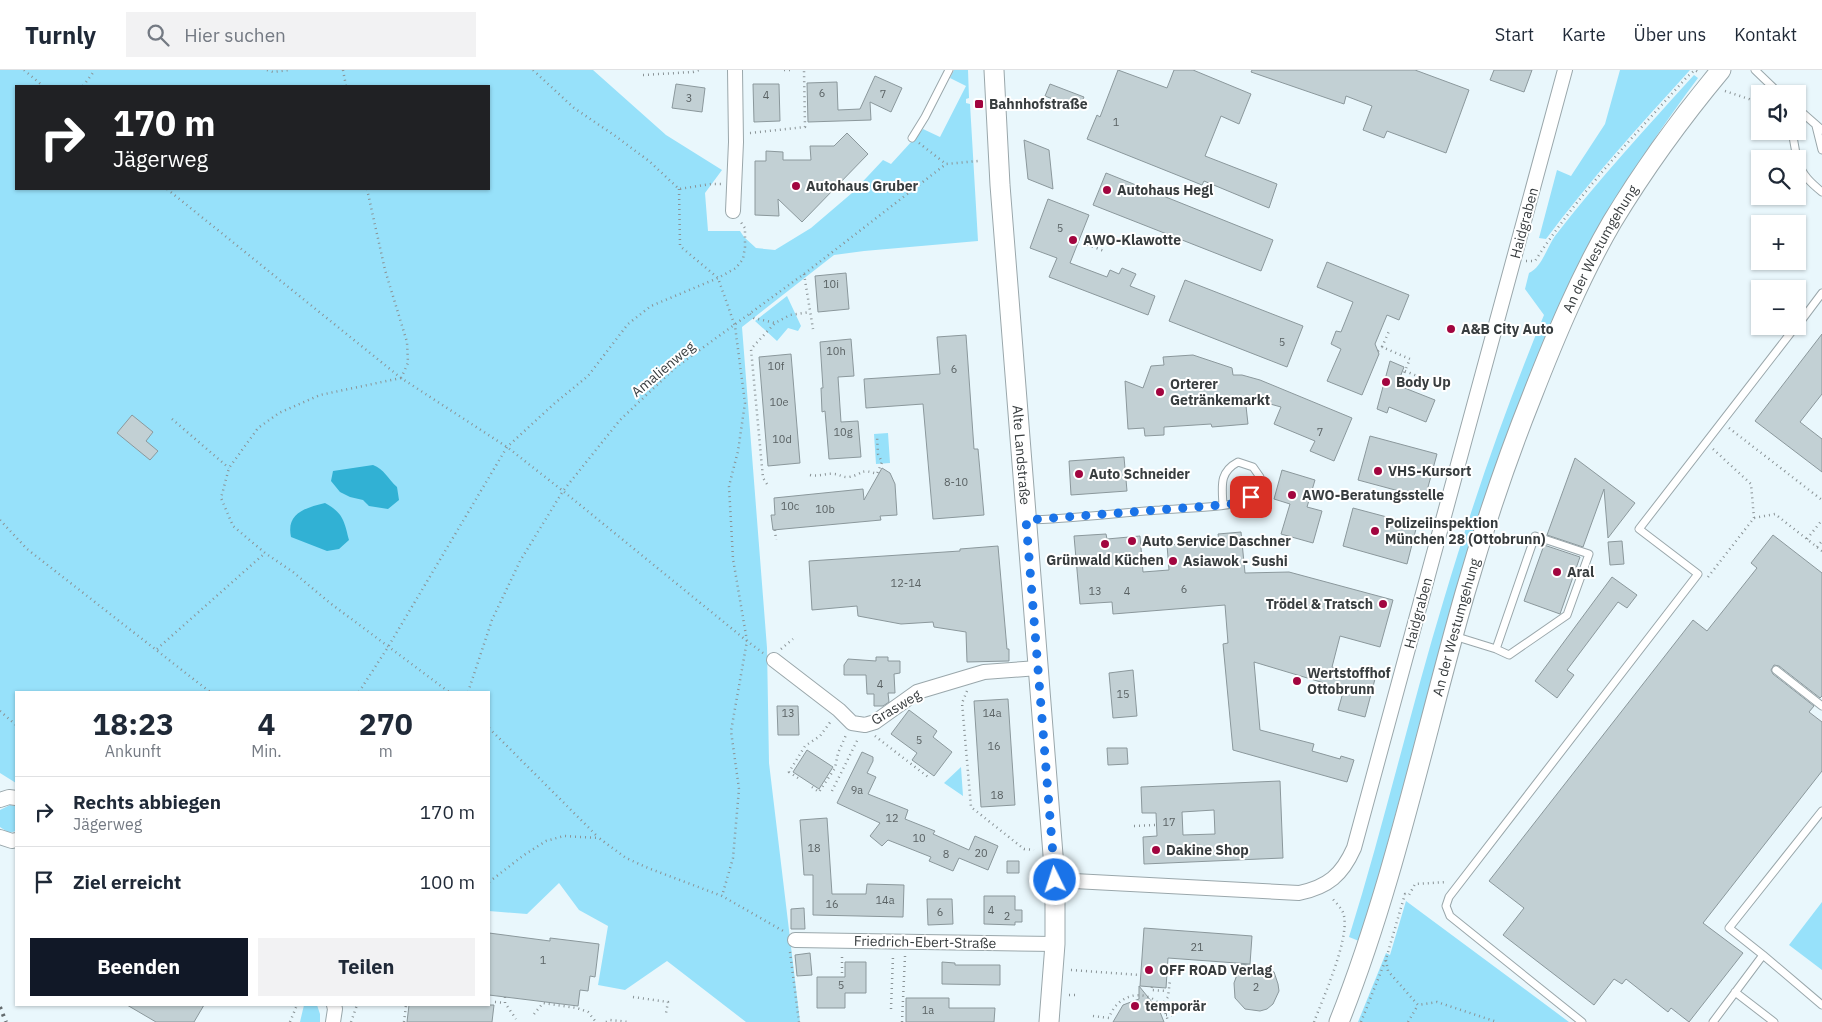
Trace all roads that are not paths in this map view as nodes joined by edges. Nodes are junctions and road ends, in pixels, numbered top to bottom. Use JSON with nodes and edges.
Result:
{"nodes":[{"id":1,"x":735,"y":70,"type":"edge"},
{"id":2,"x":949,"y":70,"type":"edge"},
{"id":3,"x":994,"y":70,"type":"edge"},
{"id":4,"x":1565,"y":70,"type":"edge"},
{"id":5,"x":1721,"y":70,"type":"edge"},
{"id":6,"x":1754,"y":70,"type":"edge"},
{"id":7,"x":1770,"y":85,"type":"edge"},
{"id":8,"x":1806,"y":116,"type":"edge"},
{"id":9,"x":1819,"y":128,"type":"edge"},
{"id":10,"x":912,"y":138,"type":"road end"},
{"id":11,"x":1822,"y":150,"type":"edge"},
{"id":12,"x":1806,"y":177,"type":"edge"},
{"id":13,"x":1822,"y":192,"type":"edge"},
{"id":14,"x":732,"y":211,"type":"road end"},
{"id":15,"x":1822,"y":293,"type":"edge"},
{"id":16,"x":1806,"y":313,"type":"edge"},
{"id":17,"x":1789,"y":335,"type":"edge"},
{"id":18,"x":1222,"y":505,"type":"junction"},
{"id":19,"x":1026,"y":520,"type":"junction"},
{"id":20,"x":1453,"y":636,"type":"junction"},
{"id":21,"x":1496,"y":649,"type":"junction"},
{"id":22,"x":775,"y":657,"type":"road end"},
{"id":23,"x":1038,"y":668,"type":"junction"},
{"id":24,"x":1776,"y":670,"type":"dead end"},
{"id":25,"x":1822,"y":706,"type":"edge"},
{"id":26,"x":15,"y":798,"type":"edge"},
{"id":27,"x":0,"y":800,"type":"edge"},
{"id":28,"x":1822,"y":811,"type":"edge"},
{"id":29,"x":0,"y":837,"type":"edge"},
{"id":30,"x":15,"y":840,"type":"edge"},
{"id":31,"x":1055,"y":880,"type":"junction"},
{"id":32,"x":795,"y":941,"type":"road end"},
{"id":33,"x":1055,"y":944,"type":"junction"},
{"id":34,"x":1762,"y":955,"type":"junction"},
{"id":35,"x":1735,"y":992,"type":"junction"},
{"id":36,"x":1822,"y":1005,"type":"edge"},
{"id":37,"x":334,"y":1006,"type":"edge"},
{"id":38,"x":334,"y":1022,"type":"edge"},
{"id":39,"x":1049,"y":1022,"type":"edge"},
{"id":40,"x":1339,"y":1022,"type":"edge"},
{"id":41,"x":1582,"y":1022,"type":"edge"},
{"id":42,"x":1713,"y":1022,"type":"edge"},
{"id":43,"x":1774,"y":1022,"type":"edge"}],
"edges":[{"from":1,"to":14,"type":"street"},
{"from":2,"to":10,"type":"lane"},
{"from":3,"to":19,"type":"main road","name":"Alte Landstraße"},
{"from":4,"to":31,"type":"street","name":"Haidgraben"},
{"from":5,"to":20,"type":"main road","name":"An der Westumgehung"},
{"from":6,"to":7,"type":"lane"},
{"from":8,"to":9,"type":"lane"},
{"from":9,"to":11,"type":"lane"},
{"from":12,"to":13,"type":"lane"},
{"from":15,"to":16,"type":"lane"},
{"from":17,"to":41,"type":"lane"},
{"from":18,"to":18,"type":"lane"},
{"from":18,"to":19,"type":"lane"},
{"from":19,"to":23,"type":"main road","name":"Alte Landstraße"},
{"from":20,"to":21,"type":"lane"},
{"from":20,"to":40,"type":"main road","name":"An der Westumgehung"},
{"from":21,"to":21,"type":"lane"},
{"from":22,"to":23,"type":"street","name":"Grasweg"},
{"from":23,"to":31,"type":"main road","name":"Alte Landstraße"},
{"from":24,"to":25,"type":"lane"},
{"from":26,"to":27,"type":"street"},
{"from":28,"to":34,"type":"lane"},
{"from":29,"to":30,"type":"street"},
{"from":31,"to":33,"type":"main road","name":"Alte Landstraße"},
{"from":32,"to":33,"type":"street","name":"Friedrich-Ebert-Straße"},
{"from":33,"to":39,"type":"main road","name":"Alte Landstraße"},
{"from":34,"to":35,"type":"lane"},
{"from":34,"to":36,"type":"lane"},
{"from":35,"to":42,"type":"lane"},
{"from":35,"to":43,"type":"lane"},
{"from":37,"to":38,"type":"street"}]}
